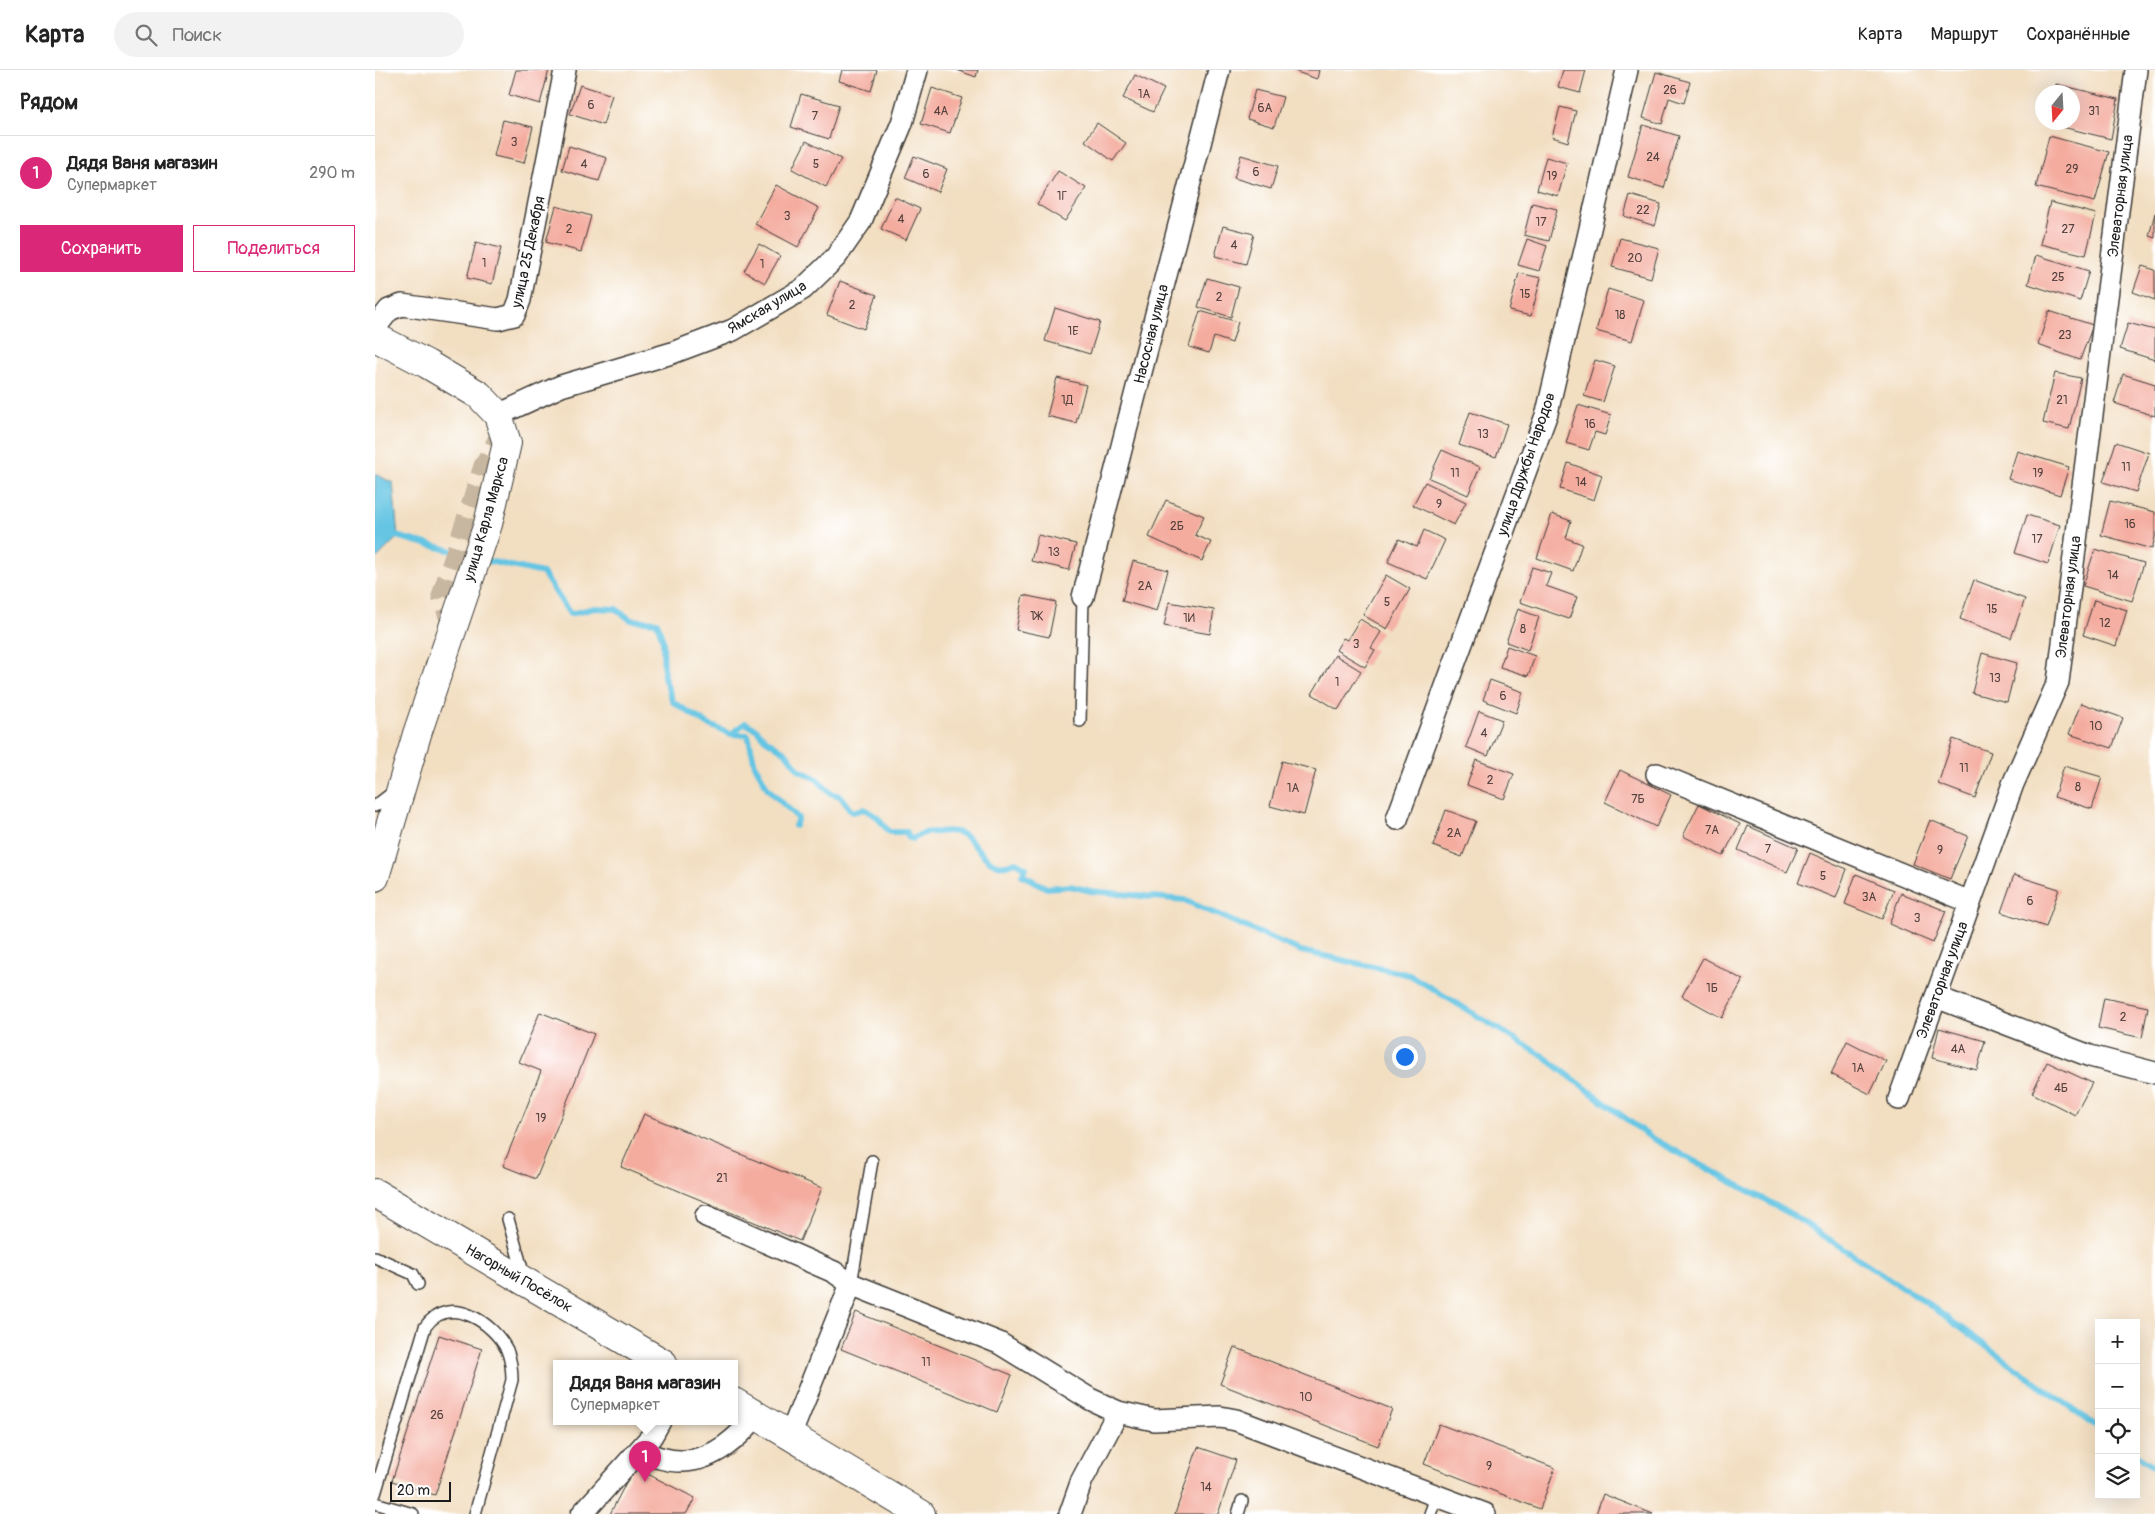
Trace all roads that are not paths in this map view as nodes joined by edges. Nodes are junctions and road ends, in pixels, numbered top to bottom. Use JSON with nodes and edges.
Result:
{"nodes":[{"id":1,"x":565,"y":70,"type":"edge"},
{"id":2,"x":917,"y":70,"type":"edge"},
{"id":3,"x":1219,"y":70,"type":"edge"},
{"id":4,"x":1627,"y":70,"type":"edge"},
{"id":5,"x":2136,"y":70,"type":"edge"},
{"id":6,"x":375,"y":328,"type":"edge"},
{"id":7,"x":375,"y":337,"type":"edge"},
{"id":8,"x":498,"y":415,"type":"junction"},
{"id":9,"x":1083,"y":597,"type":"joint"},
{"id":10,"x":1080,"y":721,"type":"dead end"},
{"id":11,"x":1657,"y":774,"type":"dead end"},
{"id":12,"x":402,"y":786,"type":"junction"},
{"id":13,"x":375,"y":806,"type":"edge"},
{"id":14,"x":1397,"y":819,"type":"dead end"},
{"id":15,"x":375,"y":877,"type":"edge"},
{"id":16,"x":1970,"y":902,"type":"junction"},
{"id":17,"x":1936,"y":996,"type":"junction"},
{"id":18,"x":2155,"y":1073,"type":"edge"},
{"id":19,"x":1899,"y":1099,"type":"dead end"},
{"id":20,"x":872,"y":1161,"type":"dead end"},
{"id":21,"x":375,"y":1193,"type":"edge"},
{"id":22,"x":706,"y":1216,"type":"dead end"},
{"id":23,"x":509,"y":1219,"type":"dead end"},
{"id":24,"x":375,"y":1257,"type":"edge"},
{"id":25,"x":525,"y":1282,"type":"junction"},
{"id":26,"x":418,"y":1284,"type":"dead end"},
{"id":27,"x":851,"y":1284,"type":"junction"},
{"id":28,"x":658,"y":1360,"type":"edge"},
{"id":29,"x":738,"y":1404,"type":"edge"},
{"id":30,"x":1118,"y":1412,"type":"junction"},
{"id":31,"x":757,"y":1414,"type":"junction"},
{"id":32,"x":657,"y":1425,"type":"edge"},
{"id":33,"x":791,"y":1436,"type":"junction"},
{"id":34,"x":639,"y":1451,"type":"junction"},
{"id":35,"x":375,"y":1494,"type":"edge"},
{"id":36,"x":1242,"y":1501,"type":"dead end"},
{"id":37,"x":375,"y":1503,"type":"edge"},
{"id":38,"x":1433,"y":1505,"type":"edge"},
{"id":39,"x":413,"y":1514,"type":"edge"},
{"id":40,"x":475,"y":1514,"type":"edge"},
{"id":41,"x":582,"y":1514,"type":"edge"},
{"id":42,"x":921,"y":1514,"type":"edge"},
{"id":43,"x":1070,"y":1514,"type":"edge"},
{"id":44,"x":1238,"y":1514,"type":"edge"},
{"id":45,"x":1485,"y":1514,"type":"edge"}],
"edges":[{"from":1,"to":6,"type":"street","name":"улица 25 Декабря"},
{"from":2,"to":8,"type":"street","name":"Ямская улица"},
{"from":3,"to":9,"type":"street","name":"Насосная улица"},
{"from":4,"to":14,"type":"street","name":"улица Дружбы Народов"},
{"from":5,"to":16,"type":"street","name":"Элеваторная улица"},
{"from":7,"to":8,"type":"street","name":"улица Карла Маркса"},
{"from":8,"to":12,"type":"street","name":"улица Карла Маркса"},
{"from":9,"to":10,"type":"lane"},
{"from":11,"to":16,"type":"street"},
{"from":12,"to":13,"type":"lane"},
{"from":12,"to":15,"type":"street"},
{"from":16,"to":17,"type":"street","name":"Элеваторная улица"},
{"from":17,"to":18,"type":"street"},
{"from":17,"to":19,"type":"street","name":"Элеваторная улица"},
{"from":20,"to":27,"type":"lane"},
{"from":21,"to":25,"type":"street","name":"Нагорный Посёлок"},
{"from":22,"to":27,"type":"street"},
{"from":23,"to":25,"type":"lane"},
{"from":24,"to":26,"type":"lane"},
{"from":25,"to":28,"type":"street","name":"Нагорный Посёлок"},
{"from":27,"to":30,"type":"street"},
{"from":27,"to":33,"type":"street"},
{"from":29,"to":31,"type":"street"},
{"from":30,"to":38,"type":"street"},
{"from":30,"to":43,"type":"street"},
{"from":31,"to":33,"type":"street"},
{"from":31,"to":34,"type":"street"},
{"from":32,"to":34,"type":"street"},
{"from":33,"to":42,"type":"street"},
{"from":34,"to":41,"type":"street"},
{"from":35,"to":40,"type":"lane"},
{"from":36,"to":44,"type":"lane"},
{"from":37,"to":39,"type":"lane"},
{"from":38,"to":45,"type":"street"}]}
